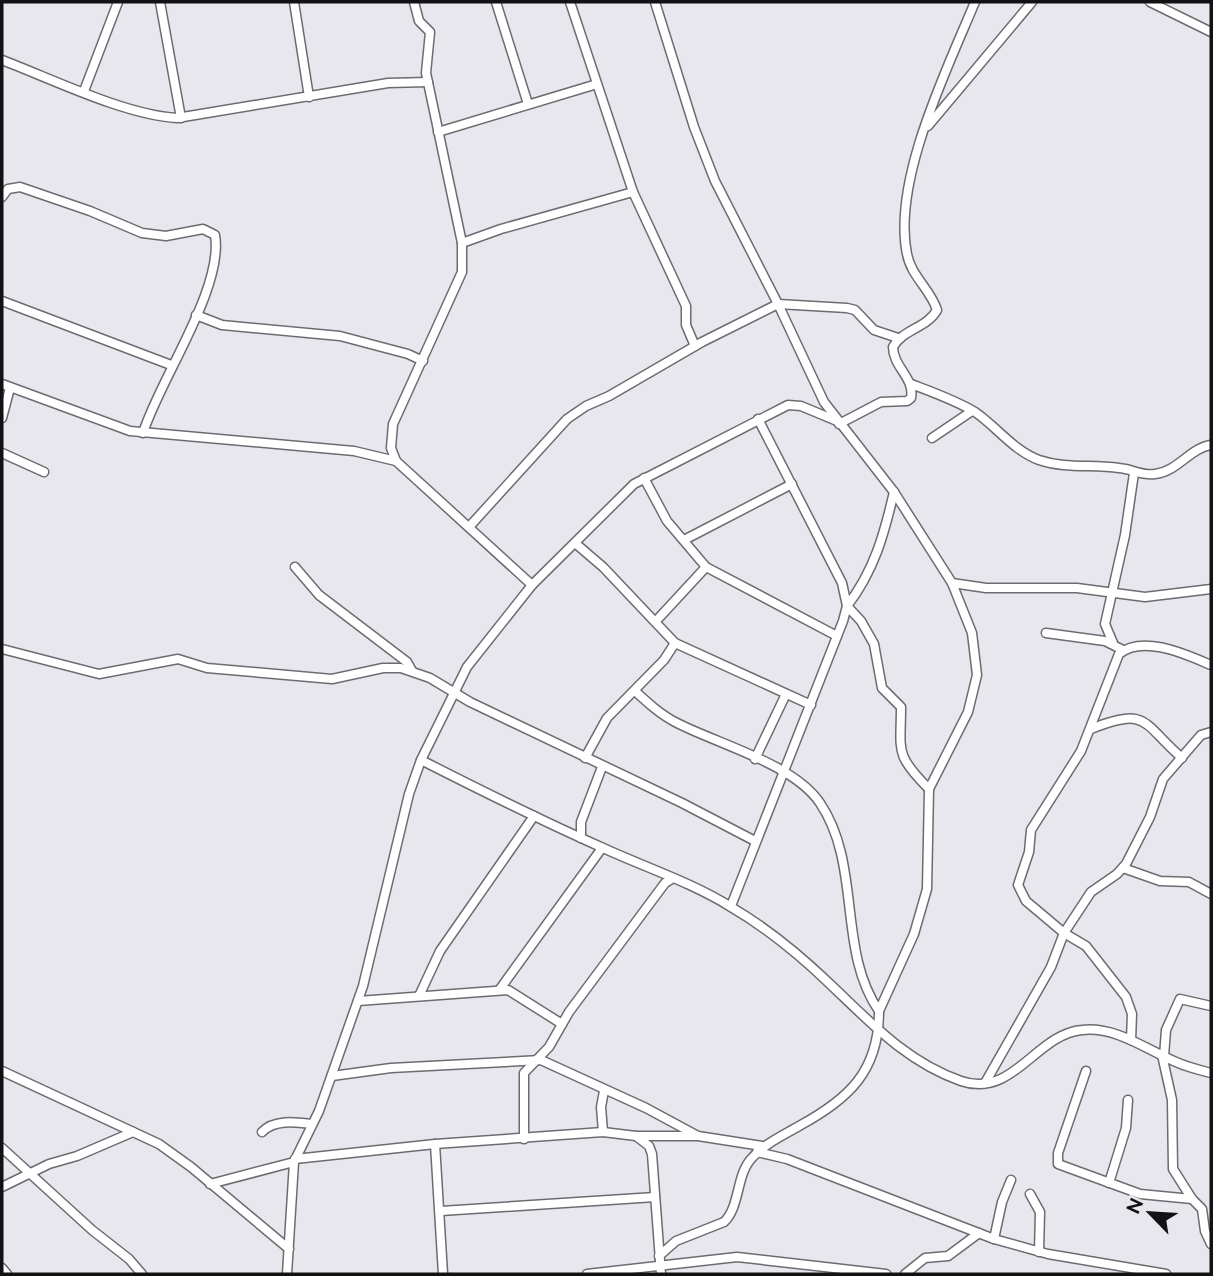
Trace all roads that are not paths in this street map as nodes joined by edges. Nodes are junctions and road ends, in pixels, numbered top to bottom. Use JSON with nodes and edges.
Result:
{"nodes":[{"id":1,"x":118,"y":2,"type":"edge"},
{"id":2,"x":160,"y":2,"type":"edge"},
{"id":3,"x":294,"y":2,"type":"edge"},
{"id":4,"x":414,"y":2,"type":"edge"},
{"id":5,"x":496,"y":2,"type":"edge"},
{"id":6,"x":570,"y":2,"type":"edge"},
{"id":7,"x":655,"y":2,"type":"edge"},
{"id":8,"x":975,"y":2,"type":"edge"},
{"id":9,"x":1032,"y":2,"type":"edge"},
{"id":10,"x":1150,"y":2,"type":"edge"},
{"id":11,"x":1211,"y":32,"type":"edge"},
{"id":12,"x":2,"y":60,"type":"edge"},
{"id":13,"x":428,"y":82,"type":"junction"},
{"id":14,"x":597,"y":84,"type":"junction"},
{"id":15,"x":84,"y":90,"type":"junction"},
{"id":16,"x":309,"y":97,"type":"junction"},
{"id":17,"x":528,"y":104,"type":"junction"},
{"id":18,"x":181,"y":118,"type":"junction"},
{"id":19,"x":926,"y":128,"type":"junction"},
{"id":20,"x":438,"y":132,"type":"junction"},
{"id":21,"x":633,"y":192,"type":"junction"},
{"id":22,"x":2,"y":197,"type":"edge"},
{"id":23,"x":462,"y":243,"type":"junction"},
{"id":24,"x":2,"y":301,"type":"edge"},
{"id":25,"x":778,"y":304,"type":"junction"},
{"id":26,"x":196,"y":315,"type":"junction"},
{"id":27,"x":898,"y":338,"type":"junction"},
{"id":28,"x":695,"y":346,"type":"junction"},
{"id":29,"x":423,"y":361,"type":"junction"},
{"id":30,"x":171,"y":365,"type":"junction"},
{"id":31,"x":911,"y":384,"type":"junction"},
{"id":32,"x":6,"y":386,"type":"edge"},
{"id":33,"x":972,"y":411,"type":"junction"},
{"id":34,"x":2,"y":418,"type":"edge"},
{"id":35,"x":758,"y":419,"type":"junction"},
{"id":36,"x":838,"y":422,"type":"junction"},
{"id":37,"x":143,"y":433,"type":"junction"},
{"id":38,"x":932,"y":438,"type":"dead end"},
{"id":39,"x":1211,"y":444,"type":"edge"},
{"id":40,"x":2,"y":453,"type":"edge"},
{"id":41,"x":396,"y":461,"type":"junction"},
{"id":42,"x":44,"y":472,"type":"dead end"},
{"id":43,"x":1134,"y":473,"type":"junction"},
{"id":44,"x":644,"y":478,"type":"junction"},
{"id":45,"x":792,"y":484,"type":"junction"},
{"id":46,"x":894,"y":492,"type":"junction"},
{"id":47,"x":470,"y":527,"type":"junction"},
{"id":48,"x":684,"y":540,"type":"junction"},
{"id":49,"x":575,"y":543,"type":"junction"},
{"id":50,"x":295,"y":567,"type":"dead end"},
{"id":51,"x":706,"y":567,"type":"junction"},
{"id":52,"x":952,"y":583,"type":"junction"},
{"id":53,"x":533,"y":585,"type":"junction"},
{"id":54,"x":1211,"y":589,"type":"edge"},
{"id":55,"x":1114,"y":593,"type":"junction"},
{"id":56,"x":847,"y":606,"type":"junction"},
{"id":57,"x":656,"y":621,"type":"junction"},
{"id":58,"x":1046,"y":634,"type":"dead end"},
{"id":59,"x":837,"y":636,"type":"junction"},
{"id":60,"x":674,"y":643,"type":"junction"},
{"id":61,"x":1113,"y":643,"type":"junction"},
{"id":62,"x":2,"y":649,"type":"edge"},
{"id":63,"x":1123,"y":650,"type":"junction"},
{"id":64,"x":1211,"y":665,"type":"edge"},
{"id":65,"x":412,"y":671,"type":"junction"},
{"id":66,"x":635,"y":691,"type":"junction"},
{"id":67,"x":455,"y":693,"type":"junction"},
{"id":68,"x":786,"y":694,"type":"junction"},
{"id":69,"x":811,"y":705,"type":"junction"},
{"id":70,"x":1091,"y":729,"type":"junction"},
{"id":71,"x":1211,"y":732,"type":"edge"},
{"id":72,"x":585,"y":758,"type":"junction"},
{"id":73,"x":1182,"y":758,"type":"junction"},
{"id":74,"x":755,"y":759,"type":"junction"},
{"id":75,"x":421,"y":760,"type":"junction"},
{"id":76,"x":602,"y":766,"type":"junction"},
{"id":77,"x":783,"y":772,"type":"junction"},
{"id":78,"x":929,"y":789,"type":"junction"},
{"id":79,"x":534,"y":816,"type":"junction"},
{"id":80,"x":581,"y":838,"type":"junction"},
{"id":81,"x":755,"y":841,"type":"junction"},
{"id":82,"x":602,"y":848,"type":"junction"},
{"id":83,"x":1123,"y":868,"type":"junction"},
{"id":84,"x":673,"y":878,"type":"junction"},
{"id":85,"x":1211,"y":894,"type":"edge"},
{"id":86,"x":730,"y":906,"type":"junction"},
{"id":87,"x":1064,"y":933,"type":"junction"},
{"id":88,"x":500,"y":989,"type":"junction"},
{"id":89,"x":419,"y":996,"type":"junction"},
{"id":90,"x":358,"y":1001,"type":"junction"},
{"id":91,"x":1211,"y":1006,"type":"edge"},
{"id":92,"x":880,"y":1011,"type":"junction"},
{"id":93,"x":562,"y":1024,"type":"junction"},
{"id":94,"x":877,"y":1030,"type":"junction"},
{"id":95,"x":1131,"y":1040,"type":"junction"},
{"id":96,"x":1163,"y":1056,"type":"junction"},
{"id":97,"x":536,"y":1059,"type":"junction"},
{"id":98,"x":520,"y":1062,"type":"junction"},
{"id":99,"x":2,"y":1071,"type":"edge"},
{"id":100,"x":1086,"y":1071,"type":"dead end"},
{"id":101,"x":524,"y":1073,"type":"junction"},
{"id":102,"x":1211,"y":1073,"type":"edge"},
{"id":103,"x":332,"y":1076,"type":"junction"},
{"id":104,"x":985,"y":1083,"type":"junction"},
{"id":105,"x":604,"y":1091,"type":"junction"},
{"id":106,"x":1128,"y":1100,"type":"dead end"},
{"id":107,"x":312,"y":1124,"type":"junction"},
{"id":108,"x":133,"y":1132,"type":"junction"},
{"id":109,"x":262,"y":1132,"type":"dead end"},
{"id":110,"x":603,"y":1132,"type":"junction"},
{"id":111,"x":636,"y":1136,"type":"junction"},
{"id":112,"x":698,"y":1136,"type":"junction"},
{"id":113,"x":524,"y":1139,"type":"junction"},
{"id":114,"x":435,"y":1144,"type":"junction"},
{"id":115,"x":2,"y":1148,"type":"edge"},
{"id":116,"x":760,"y":1149,"type":"junction"},
{"id":117,"x":295,"y":1161,"type":"junction"},
{"id":118,"x":32,"y":1174,"type":"junction"},
{"id":119,"x":1011,"y":1180,"type":"dead end"},
{"id":120,"x":1109,"y":1183,"type":"junction"},
{"id":121,"x":210,"y":1184,"type":"junction"},
{"id":122,"x":2,"y":1187,"type":"edge"},
{"id":123,"x":1030,"y":1194,"type":"dead end"},
{"id":124,"x":655,"y":1197,"type":"junction"},
{"id":125,"x":1192,"y":1199,"type":"junction"},
{"id":126,"x":441,"y":1211,"type":"junction"},
{"id":127,"x":979,"y":1233,"type":"junction"},
{"id":128,"x":995,"y":1239,"type":"junction"},
{"id":129,"x":1211,"y":1244,"type":"edge"},
{"id":130,"x":289,"y":1249,"type":"junction"},
{"id":131,"x":1039,"y":1252,"type":"junction"},
{"id":132,"x":659,"y":1256,"type":"junction"},
{"id":133,"x":2,"y":1268,"type":"edge"},
{"id":134,"x":661,"y":1270,"type":"edge"},
{"id":135,"x":1142,"y":1272,"type":"edge"},
{"id":136,"x":7,"y":1274,"type":"edge"},
{"id":137,"x":142,"y":1274,"type":"edge"},
{"id":138,"x":287,"y":1274,"type":"edge"},
{"id":139,"x":443,"y":1274,"type":"edge"},
{"id":140,"x":587,"y":1274,"type":"edge"},
{"id":141,"x":619,"y":1274,"type":"edge"},
{"id":142,"x":886,"y":1274,"type":"edge"},
{"id":143,"x":905,"y":1274,"type":"edge"},
{"id":144,"x":1166,"y":1274,"type":"edge"}],
"edges":[{"from":1,"to":15,"type":"street"},
{"from":2,"to":18,"type":"street"},
{"from":3,"to":16,"type":"street"},
{"from":4,"to":13,"type":"street"},
{"from":5,"to":17,"type":"street"},
{"from":6,"to":14,"type":"street"},
{"from":7,"to":25,"type":"street"},
{"from":8,"to":19,"type":"street"},
{"from":9,"to":19,"type":"street"},
{"from":10,"to":11,"type":"street"},
{"from":12,"to":15,"type":"street"},
{"from":13,"to":16,"type":"street"},
{"from":13,"to":20,"type":"street"},
{"from":14,"to":17,"type":"street"},
{"from":14,"to":21,"type":"street"},
{"from":15,"to":18,"type":"street"},
{"from":16,"to":18,"type":"street"},
{"from":17,"to":20,"type":"street"},
{"from":19,"to":27,"type":"street"},
{"from":20,"to":23,"type":"street"},
{"from":21,"to":23,"type":"street"},
{"from":21,"to":28,"type":"street"},
{"from":22,"to":26,"type":"street"},
{"from":23,"to":29,"type":"street"},
{"from":24,"to":30,"type":"street"},
{"from":25,"to":27,"type":"street"},
{"from":25,"to":28,"type":"street"},
{"from":25,"to":36,"type":"street"},
{"from":26,"to":29,"type":"street"},
{"from":26,"to":30,"type":"street"},
{"from":27,"to":31,"type":"street"},
{"from":28,"to":47,"type":"street"},
{"from":29,"to":41,"type":"street"},
{"from":30,"to":37,"type":"street"},
{"from":31,"to":33,"type":"street"},
{"from":31,"to":36,"type":"street"},
{"from":32,"to":34,"type":"street"},
{"from":32,"to":37,"type":"street"},
{"from":33,"to":38,"type":"street"},
{"from":33,"to":43,"type":"street"},
{"from":35,"to":36,"type":"street"},
{"from":35,"to":44,"type":"street"},
{"from":35,"to":45,"type":"street"},
{"from":36,"to":46,"type":"street"},
{"from":37,"to":41,"type":"street"},
{"from":39,"to":43,"type":"street"},
{"from":40,"to":42,"type":"street"},
{"from":41,"to":47,"type":"street"},
{"from":43,"to":55,"type":"street"},
{"from":44,"to":48,"type":"street"},
{"from":44,"to":49,"type":"street"},
{"from":45,"to":48,"type":"street"},
{"from":45,"to":56,"type":"street"},
{"from":46,"to":52,"type":"street"},
{"from":46,"to":56,"type":"street"},
{"from":47,"to":53,"type":"street"},
{"from":48,"to":51,"type":"street"},
{"from":49,"to":53,"type":"street"},
{"from":49,"to":57,"type":"street"},
{"from":50,"to":65,"type":"street"},
{"from":51,"to":57,"type":"street"},
{"from":51,"to":59,"type":"street"},
{"from":52,"to":55,"type":"street"},
{"from":52,"to":78,"type":"street"},
{"from":53,"to":67,"type":"street"},
{"from":54,"to":55,"type":"street"},
{"from":55,"to":61,"type":"street"},
{"from":56,"to":59,"type":"street"},
{"from":56,"to":78,"type":"street"},
{"from":57,"to":60,"type":"street"},
{"from":58,"to":61,"type":"street"},
{"from":59,"to":69,"type":"street"},
{"from":60,"to":66,"type":"street"},
{"from":60,"to":68,"type":"street"},
{"from":61,"to":63,"type":"street"},
{"from":62,"to":65,"type":"street"},
{"from":63,"to":64,"type":"street"},
{"from":63,"to":70,"type":"street"},
{"from":65,"to":67,"type":"street"},
{"from":66,"to":72,"type":"street"},
{"from":66,"to":74,"type":"street"},
{"from":67,"to":72,"type":"street"},
{"from":67,"to":75,"type":"street"},
{"from":68,"to":69,"type":"street"},
{"from":68,"to":74,"type":"street"},
{"from":69,"to":77,"type":"street"},
{"from":70,"to":73,"type":"street"},
{"from":70,"to":87,"type":"street"},
{"from":71,"to":73,"type":"street"},
{"from":72,"to":76,"type":"street"},
{"from":73,"to":83,"type":"street"},
{"from":74,"to":77,"type":"street"},
{"from":75,"to":79,"type":"street"},
{"from":75,"to":90,"type":"street"},
{"from":76,"to":80,"type":"street"},
{"from":76,"to":81,"type":"street"},
{"from":77,"to":81,"type":"street"},
{"from":77,"to":92,"type":"street"},
{"from":78,"to":92,"type":"street"},
{"from":79,"to":80,"type":"street"},
{"from":79,"to":89,"type":"street"},
{"from":80,"to":82,"type":"street"},
{"from":81,"to":86,"type":"street"},
{"from":82,"to":84,"type":"street"},
{"from":82,"to":88,"type":"street"},
{"from":83,"to":85,"type":"street"},
{"from":83,"to":87,"type":"street"},
{"from":84,"to":86,"type":"street"},
{"from":84,"to":93,"type":"street"},
{"from":86,"to":94,"type":"street"},
{"from":87,"to":95,"type":"street"},
{"from":87,"to":104,"type":"street"},
{"from":88,"to":89,"type":"street"},
{"from":88,"to":93,"type":"street"},
{"from":89,"to":90,"type":"street"},
{"from":90,"to":103,"type":"street"},
{"from":91,"to":96,"type":"street"},
{"from":92,"to":94,"type":"street"},
{"from":93,"to":97,"type":"street"},
{"from":94,"to":104,"type":"street"},
{"from":94,"to":116,"type":"street"},
{"from":95,"to":96,"type":"street"},
{"from":95,"to":104,"type":"street"},
{"from":96,"to":102,"type":"street"},
{"from":96,"to":125,"type":"street"},
{"from":97,"to":98,"type":"street"},
{"from":97,"to":101,"type":"street"},
{"from":97,"to":105,"type":"street"},
{"from":98,"to":101,"type":"street"},
{"from":98,"to":103,"type":"street"},
{"from":99,"to":108,"type":"street"},
{"from":100,"to":120,"type":"street"},
{"from":101,"to":113,"type":"street"},
{"from":103,"to":107,"type":"street"},
{"from":105,"to":110,"type":"street"},
{"from":105,"to":112,"type":"street"},
{"from":106,"to":120,"type":"street"},
{"from":107,"to":109,"type":"street"},
{"from":107,"to":117,"type":"street"},
{"from":108,"to":118,"type":"street"},
{"from":108,"to":121,"type":"street"},
{"from":110,"to":111,"type":"street"},
{"from":110,"to":113,"type":"street"},
{"from":111,"to":112,"type":"street"},
{"from":111,"to":124,"type":"street"},
{"from":112,"to":116,"type":"street"},
{"from":113,"to":114,"type":"street"},
{"from":114,"to":117,"type":"street"},
{"from":114,"to":126,"type":"street"},
{"from":115,"to":118,"type":"street"},
{"from":116,"to":127,"type":"street"},
{"from":116,"to":132,"type":"street"},
{"from":117,"to":121,"type":"street"},
{"from":117,"to":130,"type":"street"},
{"from":118,"to":122,"type":"street"},
{"from":118,"to":137,"type":"street"},
{"from":119,"to":128,"type":"street"},
{"from":120,"to":125,"type":"street"},
{"from":121,"to":130,"type":"street"},
{"from":123,"to":131,"type":"street"},
{"from":124,"to":126,"type":"street"},
{"from":124,"to":132,"type":"street"},
{"from":125,"to":129,"type":"street"},
{"from":126,"to":139,"type":"street"},
{"from":127,"to":128,"type":"street"},
{"from":127,"to":143,"type":"street"},
{"from":128,"to":131,"type":"street"},
{"from":130,"to":138,"type":"street"},
{"from":131,"to":135,"type":"street"},
{"from":132,"to":134,"type":"street"},
{"from":133,"to":136,"type":"street"},
{"from":134,"to":141,"type":"street"},
{"from":134,"to":142,"type":"street"},
{"from":135,"to":144,"type":"street"},
{"from":140,"to":141,"type":"street"}]}
